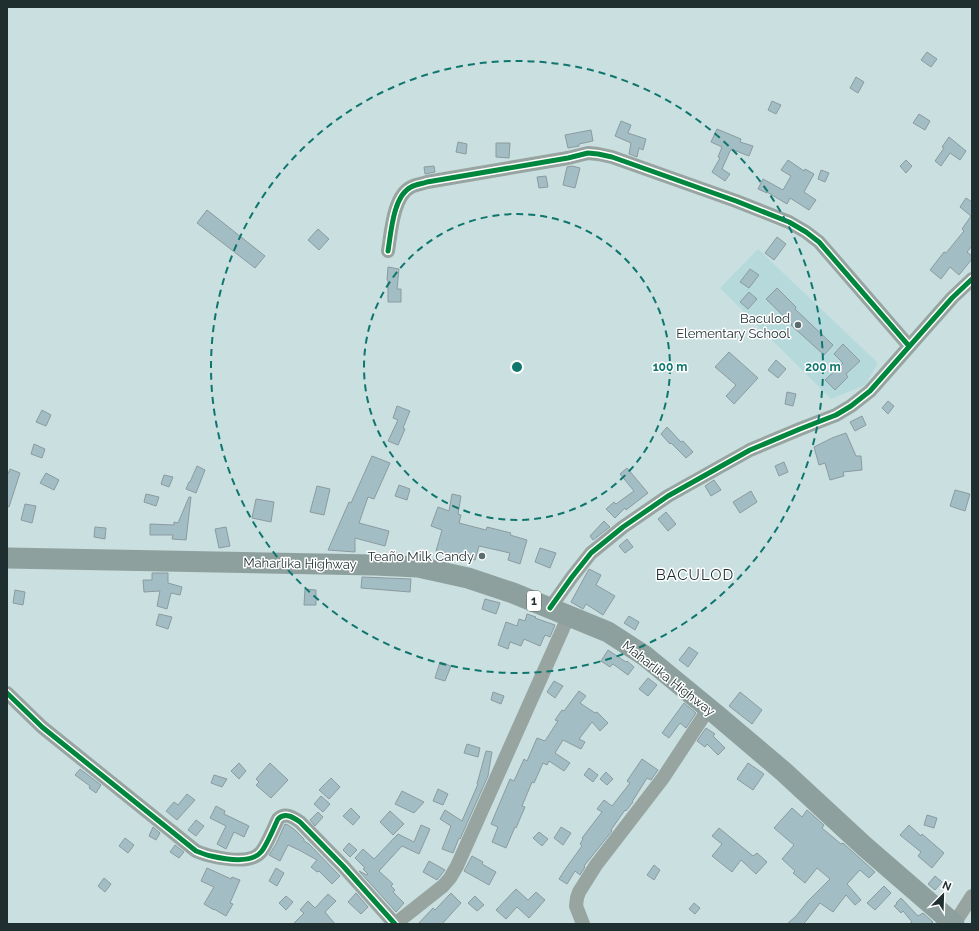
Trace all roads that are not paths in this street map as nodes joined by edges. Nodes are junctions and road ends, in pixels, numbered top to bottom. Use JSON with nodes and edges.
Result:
{"nodes":[{"id":1,"x":388,"y":251,"type":"dead end"},
{"id":2,"x":972,"y":279,"type":"edge"},
{"id":3,"x":909,"y":346,"type":"junction"},
{"id":4,"x":7,"y":558,"type":"edge"},
{"id":5,"x":550,"y":608,"type":"junction"},
{"id":6,"x":569,"y":615,"type":"junction"},
{"id":7,"x":7,"y":692,"type":"edge"},
{"id":8,"x":709,"y":708,"type":"junction"},
{"id":9,"x":972,"y":896,"type":"edge"},
{"id":10,"x":395,"y":924,"type":"edge"},
{"id":11,"x":583,"y":924,"type":"edge"},
{"id":12,"x":954,"y":924,"type":"edge"}],
"edges":[{"from":1,"to":3,"type":"street"},
{"from":2,"to":3,"type":"street"},
{"from":3,"to":5,"type":"street"},
{"from":4,"to":5,"type":"highway","name":"Maharlika Highway","number":"1"},
{"from":5,"to":6,"type":"highway","name":"Maharlika Highway","number":"1"},
{"from":6,"to":8,"type":"highway","name":"Maharlika Highway","number":"1"},
{"from":6,"to":10,"type":"street"},
{"from":7,"to":10,"type":"street"},
{"from":8,"to":11,"type":"street"},
{"from":8,"to":12,"type":"highway","name":"Maharlika Highway","number":"1"},
{"from":9,"to":12,"type":"street"}]}
